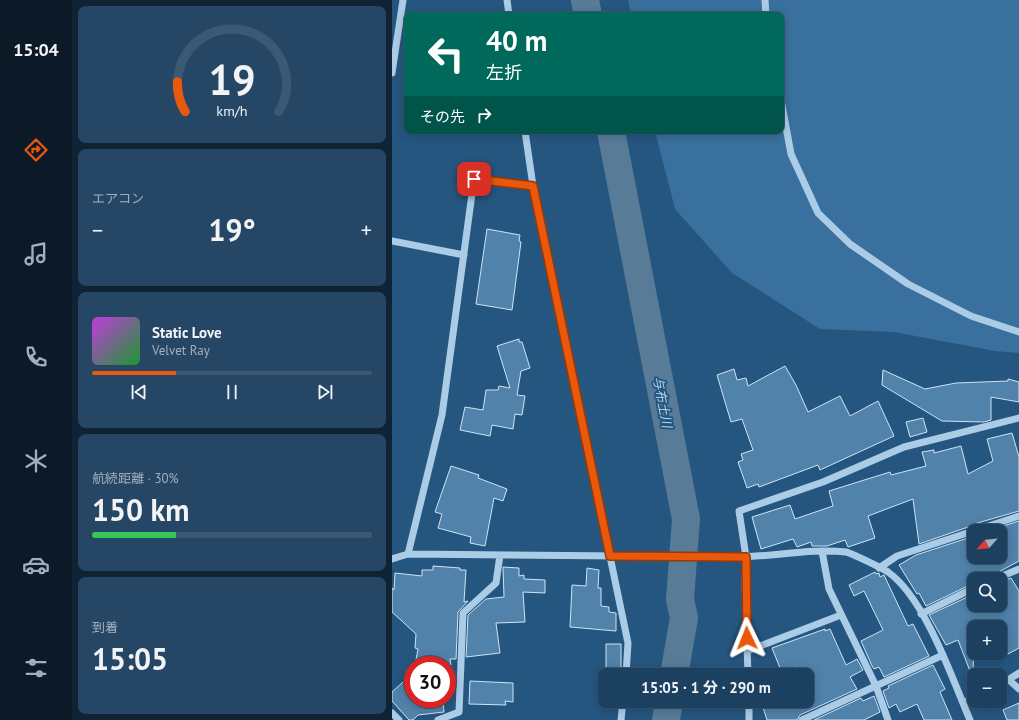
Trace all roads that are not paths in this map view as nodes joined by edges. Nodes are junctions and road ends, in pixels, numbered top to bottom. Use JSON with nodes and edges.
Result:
{"nodes":[{"id":1,"x":403,"y":0,"type":"edge"},
{"id":2,"x":507,"y":0,"type":"edge"},
{"id":3,"x":765,"y":0,"type":"edge"},
{"id":4,"x":509,"y":12,"type":"edge"},
{"id":5,"x":766,"y":12,"type":"edge"},
{"id":6,"x":392,"y":73,"type":"edge"},
{"id":7,"x":784,"y":116,"type":"edge"},
{"id":8,"x":526,"y":134,"type":"edge"},
{"id":9,"x":533,"y":186,"type":"junction"},
{"id":10,"x":392,"y":241,"type":"edge"},
{"id":11,"x":464,"y":255,"type":"junction"},
{"id":12,"x":1019,"y":332,"type":"edge"},
{"id":13,"x":1019,"y":418,"type":"edge"},
{"id":14,"x":1019,"y":516,"type":"edge"},
{"id":15,"x":822,"y":551,"type":"junction"},
{"id":16,"x":408,"y":554,"type":"junction"},
{"id":17,"x":500,"y":555,"type":"junction"},
{"id":18,"x":613,"y":556,"type":"junction"},
{"id":19,"x":746,"y":557,"type":"junction"},
{"id":20,"x":392,"y":559,"type":"edge"},
{"id":21,"x":879,"y":568,"type":"junction"},
{"id":22,"x":1019,"y":569,"type":"edge"},
{"id":23,"x":1007,"y":574,"type":"edge"},
{"id":24,"x":967,"y":591,"type":"edge"},
{"id":25,"x":921,"y":614,"type":"junction"},
{"id":26,"x":841,"y":615,"type":"junction"},
{"id":27,"x":747,"y":651,"type":"junction"},
{"id":28,"x":943,"y":655,"type":"junction"},
{"id":29,"x":626,"y":668,"type":"edge"},
{"id":30,"x":748,"y":668,"type":"edge"},
{"id":31,"x":1019,"y":673,"type":"edge"},
{"id":32,"x":1009,"y":680,"type":"joint"},
{"id":33,"x":876,"y":686,"type":"junction"},
{"id":34,"x":1019,"y":689,"type":"edge"},
{"id":35,"x":967,"y":701,"type":"edge"},
{"id":36,"x":963,"y":703,"type":"junction"},
{"id":37,"x":622,"y":708,"type":"edge"},
{"id":38,"x":749,"y":708,"type":"edge"},
{"id":39,"x":392,"y":713,"type":"edge"},
{"id":40,"x":399,"y":720,"type":"edge"},
{"id":41,"x":438,"y":720,"type":"edge"},
{"id":42,"x":621,"y":720,"type":"edge"},
{"id":43,"x":749,"y":720,"type":"edge"},
{"id":44,"x":802,"y":720,"type":"edge"},
{"id":45,"x":888,"y":720,"type":"edge"},
{"id":46,"x":970,"y":720,"type":"edge"}],
"edges":[{"from":1,"to":6,"type":"street"},
{"from":2,"to":4,"type":"street"},
{"from":3,"to":5,"type":"street"},
{"from":7,"to":12,"type":"street"},
{"from":8,"to":9,"type":"street"},
{"from":9,"to":11,"type":"street"},
{"from":9,"to":18,"type":"street"},
{"from":10,"to":11,"type":"street"},
{"from":11,"to":16,"type":"street"},
{"from":13,"to":19,"type":"street"},
{"from":14,"to":21,"type":"street"},
{"from":15,"to":19,"type":"street"},
{"from":15,"to":21,"type":"street"},
{"from":15,"to":26,"type":"street"},
{"from":16,"to":17,"type":"street"},
{"from":16,"to":20,"type":"street"},
{"from":17,"to":18,"type":"street"},
{"from":17,"to":41,"type":"street"},
{"from":18,"to":19,"type":"street"},
{"from":18,"to":29,"type":"street"},
{"from":19,"to":27,"type":"street"},
{"from":21,"to":25,"type":"street"},
{"from":22,"to":23,"type":"street"},
{"from":24,"to":25,"type":"street"},
{"from":25,"to":28,"type":"street"},
{"from":26,"to":27,"type":"street"},
{"from":26,"to":33,"type":"street"},
{"from":27,"to":30,"type":"street"},
{"from":28,"to":33,"type":"street"},
{"from":28,"to":36,"type":"street"},
{"from":31,"to":32,"type":"street"},
{"from":32,"to":34,"type":"street"},
{"from":33,"to":44,"type":"street"},
{"from":33,"to":45,"type":"street"},
{"from":35,"to":36,"type":"street"},
{"from":36,"to":46,"type":"street"},
{"from":37,"to":42,"type":"street"},
{"from":38,"to":43,"type":"street"},
{"from":39,"to":40,"type":"street"}]}
